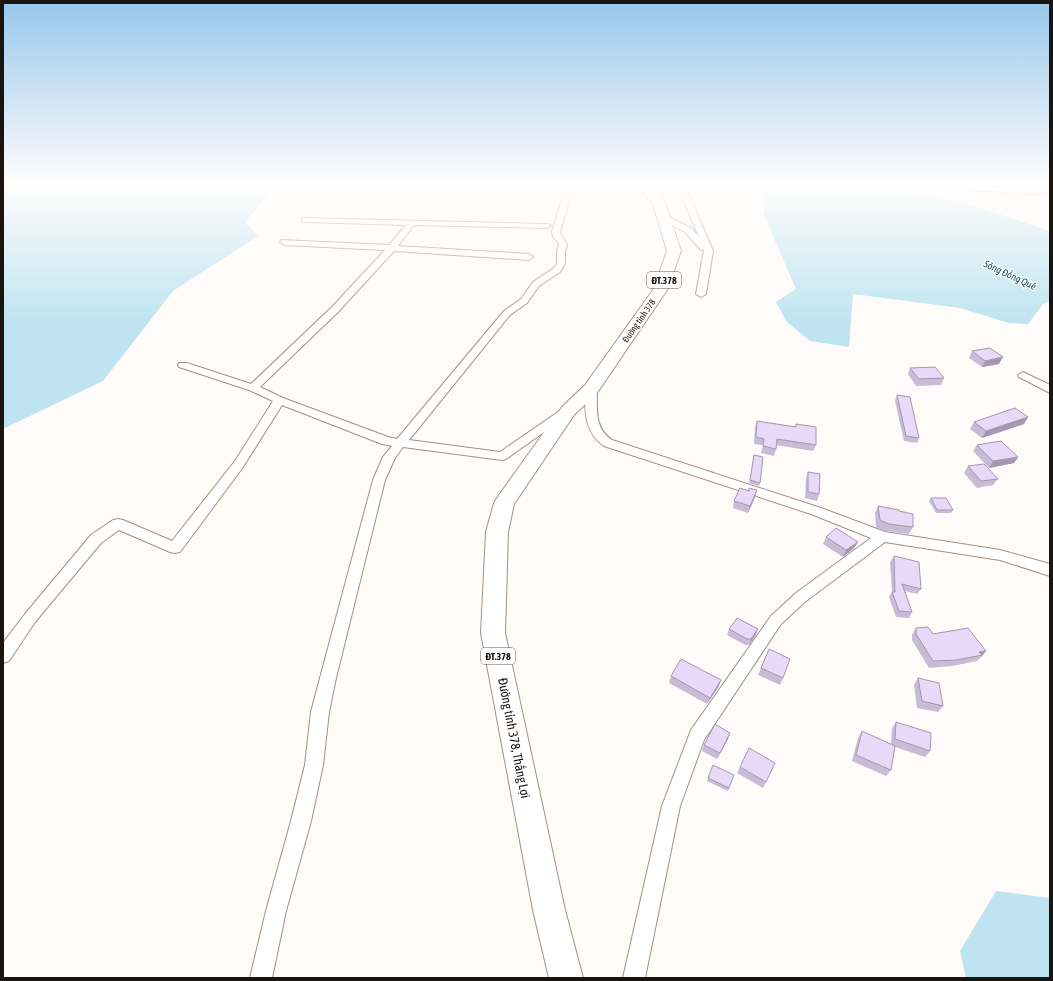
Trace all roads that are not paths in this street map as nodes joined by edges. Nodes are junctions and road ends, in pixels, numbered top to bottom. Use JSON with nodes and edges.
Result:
{"nodes":[{"id":1,"x":406,"y":231,"type":"edge"},
{"id":2,"x":556,"y":231,"type":"edge"},
{"id":3,"x":668,"y":231,"type":"edge"},
{"id":4,"x":689,"y":231,"type":"edge"},
{"id":5,"x":701,"y":231,"type":"edge"},
{"id":6,"x":284,"y":242,"type":"dead end"},
{"id":7,"x":393,"y":248,"type":"junction"},
{"id":8,"x":709,"y":250,"type":"junction"},
{"id":9,"x":529,"y":257,"type":"dead end"},
{"id":10,"x":701,"y":294,"type":"dead end"},
{"id":11,"x":609,"y":364,"type":"joint"},
{"id":12,"x":183,"y":365,"type":"dead end"},
{"id":13,"x":1023,"y":375,"type":"dead end"},
{"id":14,"x":253,"y":388,"type":"junction"},
{"id":15,"x":591,"y":390,"type":"junction"},
{"id":16,"x":1050,"y":390,"type":"edge"},
{"id":17,"x":279,"y":400,"type":"junction"},
{"id":18,"x":568,"y":411,"type":"junction"},
{"id":19,"x":400,"y":443,"type":"junction"},
{"id":20,"x":883,"y":537,"type":"junction"},
{"id":21,"x":1050,"y":570,"type":"edge"},
{"id":22,"x":3,"y":656,"type":"edge"},
{"id":23,"x":261,"y":978,"type":"edge"},
{"id":24,"x":566,"y":978,"type":"edge"},
{"id":25,"x":634,"y":978,"type":"edge"}],
"edges":[{"from":1,"to":7,"type":"street"},
{"from":2,"to":19,"type":"street"},
{"from":3,"to":11,"type":"main road","name":"Đường tỉnh 378","number":"ĐT.378"},
{"from":4,"to":8,"type":"street"},
{"from":5,"to":8,"type":"street"},
{"from":6,"to":7,"type":"street"},
{"from":7,"to":9,"type":"street"},
{"from":7,"to":14,"type":"street"},
{"from":8,"to":10,"type":"street"},
{"from":11,"to":15,"type":"main road","name":"Đường tỉnh 378, Thắng Lợi","number":"ĐT.378"},
{"from":12,"to":14,"type":"street"},
{"from":13,"to":16,"type":"street"},
{"from":14,"to":17,"type":"street"},
{"from":15,"to":18,"type":"main road","name":"Đường tỉnh 378, Thắng Lợi","number":"ĐT.378"},
{"from":15,"to":20,"type":"street"},
{"from":17,"to":19,"type":"street"},
{"from":17,"to":22,"type":"street"},
{"from":18,"to":19,"type":"street"},
{"from":18,"to":24,"type":"main road","name":"Đường tỉnh 378, Thắng Lợi","number":"ĐT.378"},
{"from":19,"to":23,"type":"street"},
{"from":20,"to":21,"type":"street"},
{"from":20,"to":25,"type":"street"}]}
